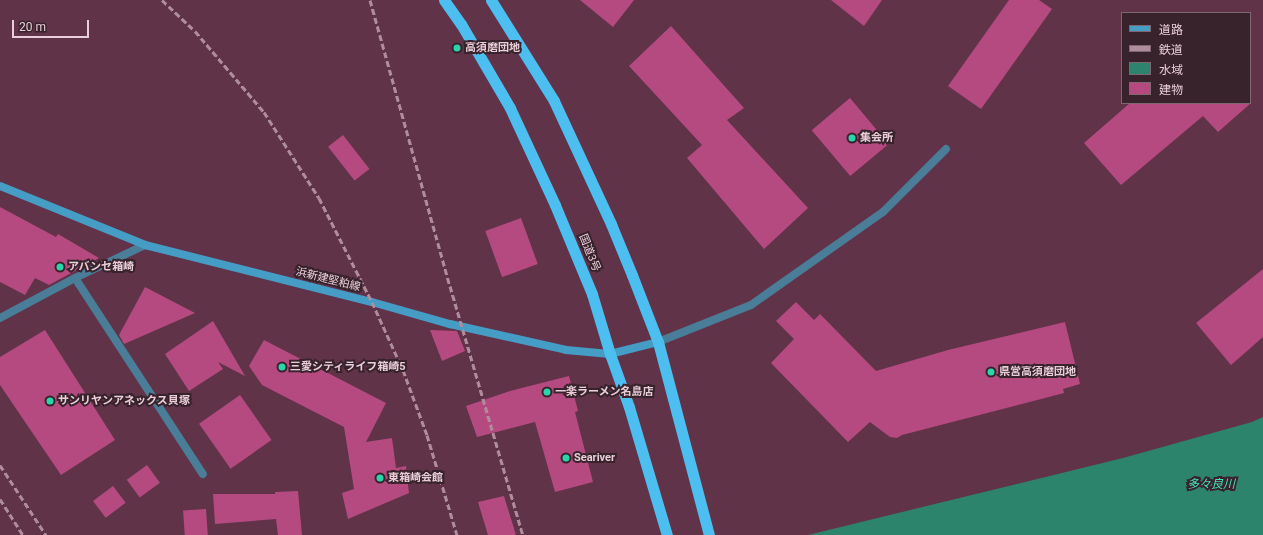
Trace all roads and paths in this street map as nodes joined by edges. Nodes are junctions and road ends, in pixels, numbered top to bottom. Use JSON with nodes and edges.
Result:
{"nodes":[{"id":1,"x":444,"y":0,"type":"edge"},
{"id":2,"x":491,"y":0,"type":"edge"},
{"id":3,"x":946,"y":149,"type":"dead end"},
{"id":4,"x":0,"y":186,"type":"edge"},
{"id":5,"x":146,"y":245,"type":"junction"},
{"id":6,"x":74,"y":278,"type":"junction"},
{"id":7,"x":0,"y":318,"type":"edge"},
{"id":8,"x":658,"y":342,"type":"junction"},
{"id":9,"x":610,"y":354,"type":"junction"},
{"id":10,"x":203,"y":474,"type":"dead end"},
{"id":11,"x":667,"y":535,"type":"edge"},
{"id":12,"x":709,"y":535,"type":"edge"}],
"edges":[{"from":1,"to":9,"type":"highway","name":"国道3号"},
{"from":2,"to":8,"type":"highway"},
{"from":3,"to":8,"type":"street"},
{"from":4,"to":5,"type":"main road","name":"浜新建堅粕線"},
{"from":5,"to":6,"type":"street"},
{"from":5,"to":9,"type":"main road","name":"浜新建堅粕線"},
{"from":6,"to":7,"type":"street"},
{"from":6,"to":10,"type":"street"},
{"from":8,"to":9,"type":"main road","name":"浜新建堅粕線"},
{"from":8,"to":12,"type":"highway"},
{"from":9,"to":11,"type":"highway","name":"国道3号"}]}
